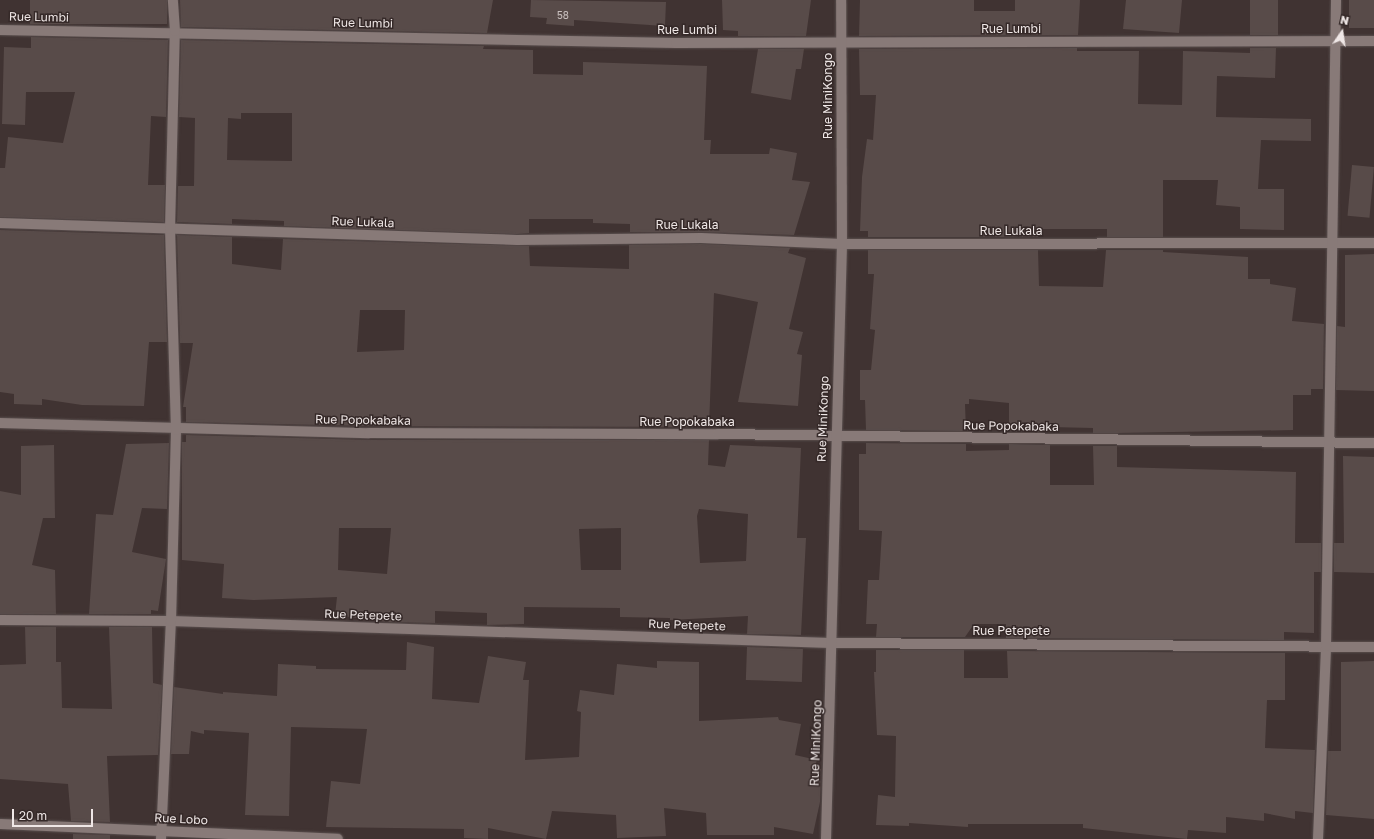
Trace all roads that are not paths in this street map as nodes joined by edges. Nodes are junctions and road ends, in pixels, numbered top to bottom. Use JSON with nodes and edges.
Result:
{"nodes":[{"id":1,"x":174,"y":0,"type":"edge"},
{"id":2,"x":841,"y":0,"type":"edge"},
{"id":3,"x":1336,"y":0,"type":"edge"},
{"id":4,"x":0,"y":30,"type":"edge"},
{"id":5,"x":175,"y":32,"type":"junction"},
{"id":6,"x":1336,"y":41,"type":"junction"},
{"id":7,"x":1374,"y":41,"type":"edge"},
{"id":8,"x":841,"y":42,"type":"junction"},
{"id":9,"x":0,"y":223,"type":"edge"},
{"id":10,"x":170,"y":229,"type":"junction"},
{"id":11,"x":1331,"y":243,"type":"junction"},
{"id":12,"x":1374,"y":243,"type":"edge"},
{"id":13,"x":842,"y":244,"type":"junction"},
{"id":14,"x":0,"y":423,"type":"edge"},
{"id":15,"x":176,"y":430,"type":"junction"},
{"id":16,"x":836,"y":437,"type":"junction"},
{"id":17,"x":1330,"y":442,"type":"junction"},
{"id":18,"x":1374,"y":443,"type":"edge"},
{"id":19,"x":0,"y":620,"type":"edge"},
{"id":20,"x":172,"y":621,"type":"junction"},
{"id":21,"x":831,"y":643,"type":"junction"},
{"id":22,"x":1326,"y":646,"type":"junction"},
{"id":23,"x":1374,"y":647,"type":"edge"},
{"id":24,"x":0,"y":824,"type":"edge"},
{"id":25,"x":161,"y":835,"type":"edge"},
{"id":26,"x":338,"y":839,"type":"edge"},
{"id":27,"x":826,"y":839,"type":"edge"},
{"id":28,"x":1318,"y":839,"type":"edge"}],
"edges":[{"from":1,"to":5,"type":"street"},
{"from":2,"to":8,"type":"street","name":"Rue MiniKongo"},
{"from":3,"to":6,"type":"street"},
{"from":4,"to":5,"type":"street","name":"Rue Lumbi"},
{"from":5,"to":8,"type":"street","name":"Rue Lumbi"},
{"from":5,"to":10,"type":"street"},
{"from":6,"to":7,"type":"street","name":"Rue Lumbi"},
{"from":6,"to":8,"type":"street","name":"Rue Lumbi"},
{"from":6,"to":11,"type":"street"},
{"from":8,"to":13,"type":"street","name":"Rue MiniKongo"},
{"from":9,"to":10,"type":"street","name":"Rue Lukala"},
{"from":10,"to":13,"type":"street","name":"Rue Lukala"},
{"from":10,"to":15,"type":"street"},
{"from":11,"to":12,"type":"street","name":"Rue Lukala"},
{"from":11,"to":13,"type":"street","name":"Rue Lukala"},
{"from":11,"to":17,"type":"street"},
{"from":13,"to":16,"type":"street","name":"Rue MiniKongo"},
{"from":14,"to":15,"type":"street","name":"Rue Popokabaka"},
{"from":15,"to":16,"type":"street","name":"Rue Popokabaka"},
{"from":15,"to":20,"type":"street"},
{"from":16,"to":17,"type":"street","name":"Rue Popokabaka"},
{"from":16,"to":21,"type":"street","name":"Rue MiniKongo"},
{"from":17,"to":18,"type":"street","name":"Rue Popokabaka"},
{"from":17,"to":22,"type":"street"},
{"from":19,"to":20,"type":"street","name":"Rue Petepete"},
{"from":20,"to":21,"type":"street","name":"Rue Petepete"},
{"from":20,"to":25,"type":"street"},
{"from":21,"to":22,"type":"street","name":"Rue Petepete"},
{"from":21,"to":27,"type":"street","name":"Rue MiniKongo"},
{"from":22,"to":23,"type":"street","name":"Rue Petepete"},
{"from":22,"to":28,"type":"street"},
{"from":24,"to":25,"type":"street","name":"Rue Lobo"},
{"from":25,"to":26,"type":"street","name":"Rue Lobo"}]}
